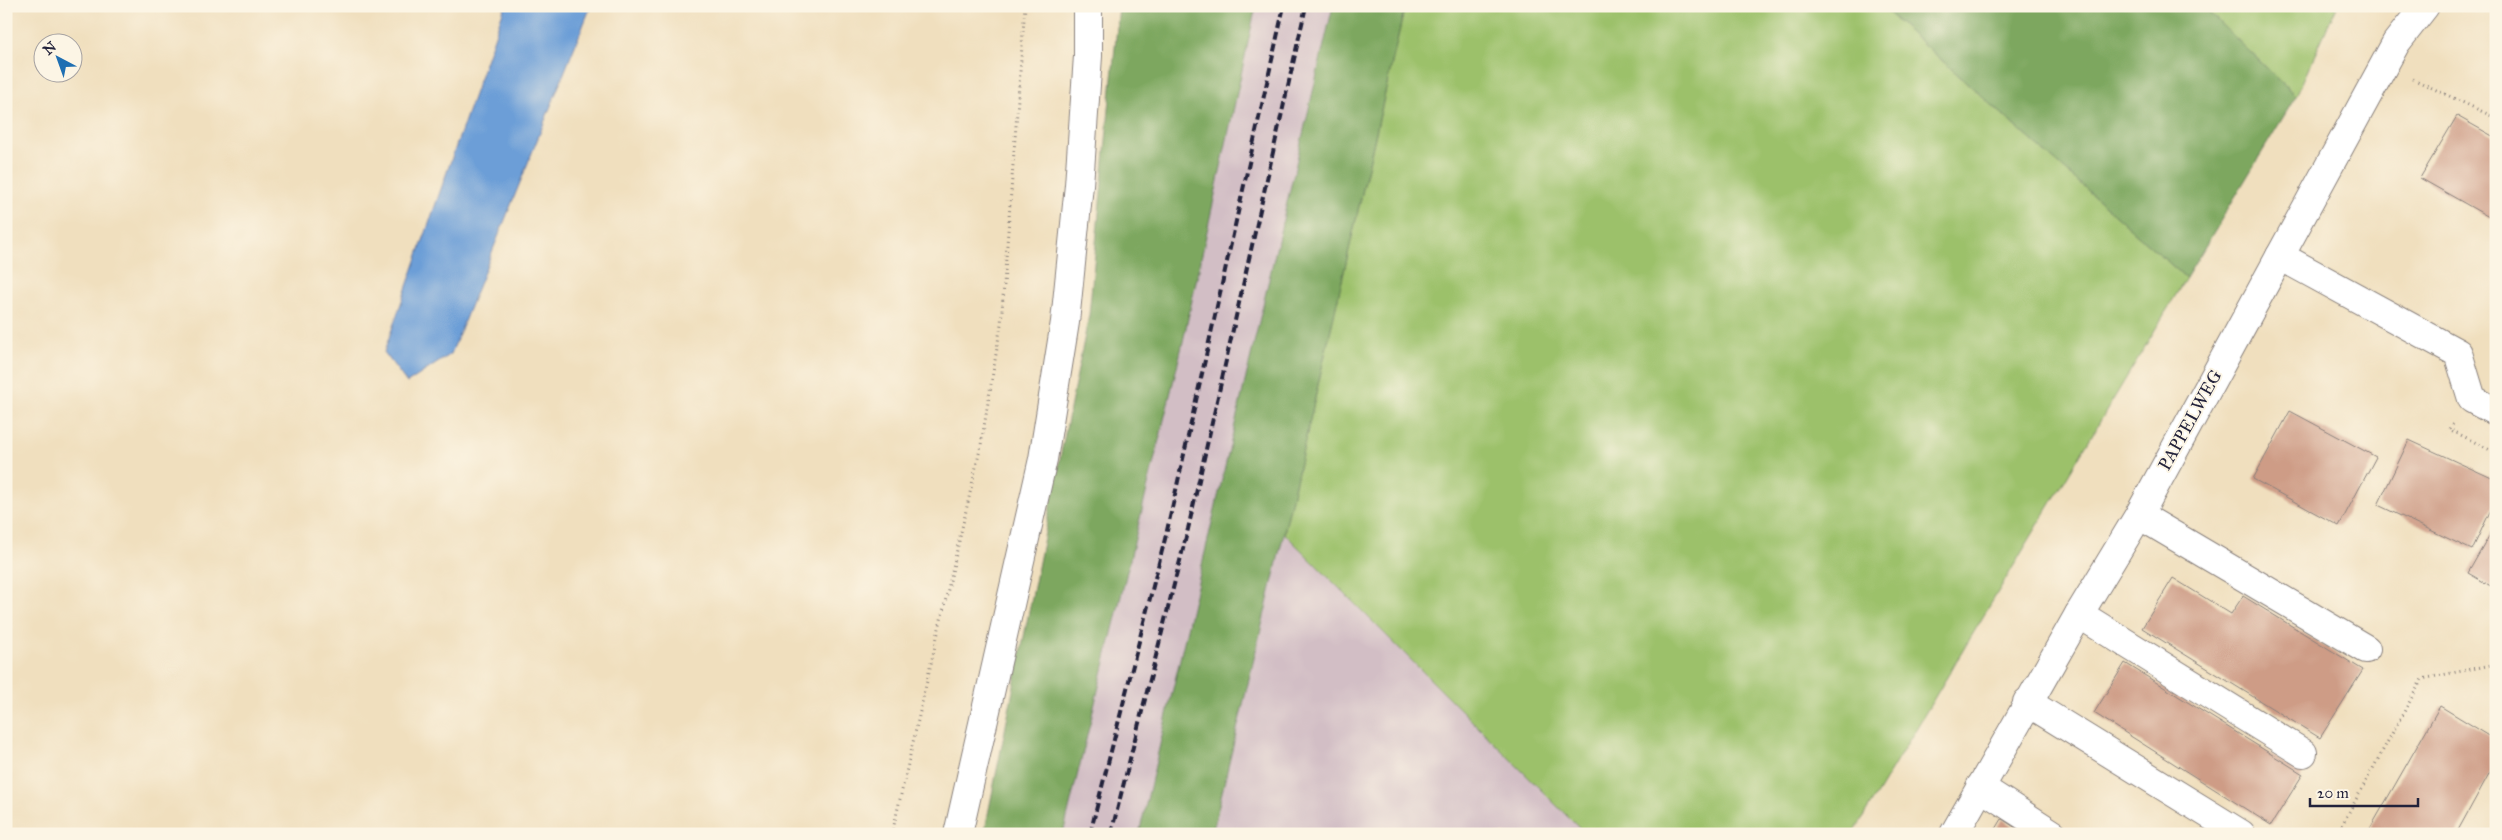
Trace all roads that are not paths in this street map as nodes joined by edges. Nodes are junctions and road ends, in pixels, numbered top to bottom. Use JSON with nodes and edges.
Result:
{"nodes":[{"id":1,"x":1088,"y":6,"type":"edge"},
{"id":2,"x":2425,"y":6,"type":"edge"},
{"id":3,"x":2280,"y":256,"type":"junction"},
{"id":4,"x":2496,"y":412,"type":"edge"},
{"id":5,"x":2139,"y":515,"type":"junction"},
{"id":6,"x":2079,"y":614,"type":"junction"},
{"id":7,"x":2366,"y":649,"type":"dead end"},
{"id":8,"x":2028,"y":702,"type":"junction"},
{"id":9,"x":2303,"y":753,"type":"dead end"},
{"id":10,"x":1980,"y":787,"type":"junction"},
{"id":11,"x":958,"y":834,"type":"edge"},
{"id":12,"x":1954,"y":834,"type":"edge"},
{"id":13,"x":2054,"y":834,"type":"edge"},
{"id":14,"x":2241,"y":834,"type":"edge"}],
"edges":[{"from":1,"to":11,"type":"street"},
{"from":2,"to":3,"type":"street","name":"PAPPELWEG"},
{"from":3,"to":4,"type":"street"},
{"from":3,"to":5,"type":"street","name":"PAPPELWEG"},
{"from":5,"to":6,"type":"street","name":"PAPPELWEG"},
{"from":5,"to":7,"type":"street"},
{"from":6,"to":8,"type":"street","name":"PAPPELWEG"},
{"from":6,"to":9,"type":"street"},
{"from":8,"to":10,"type":"street","name":"PAPPELWEG"},
{"from":8,"to":14,"type":"street"},
{"from":10,"to":12,"type":"street","name":"PAPPELWEG"},
{"from":10,"to":13,"type":"street"}]}
